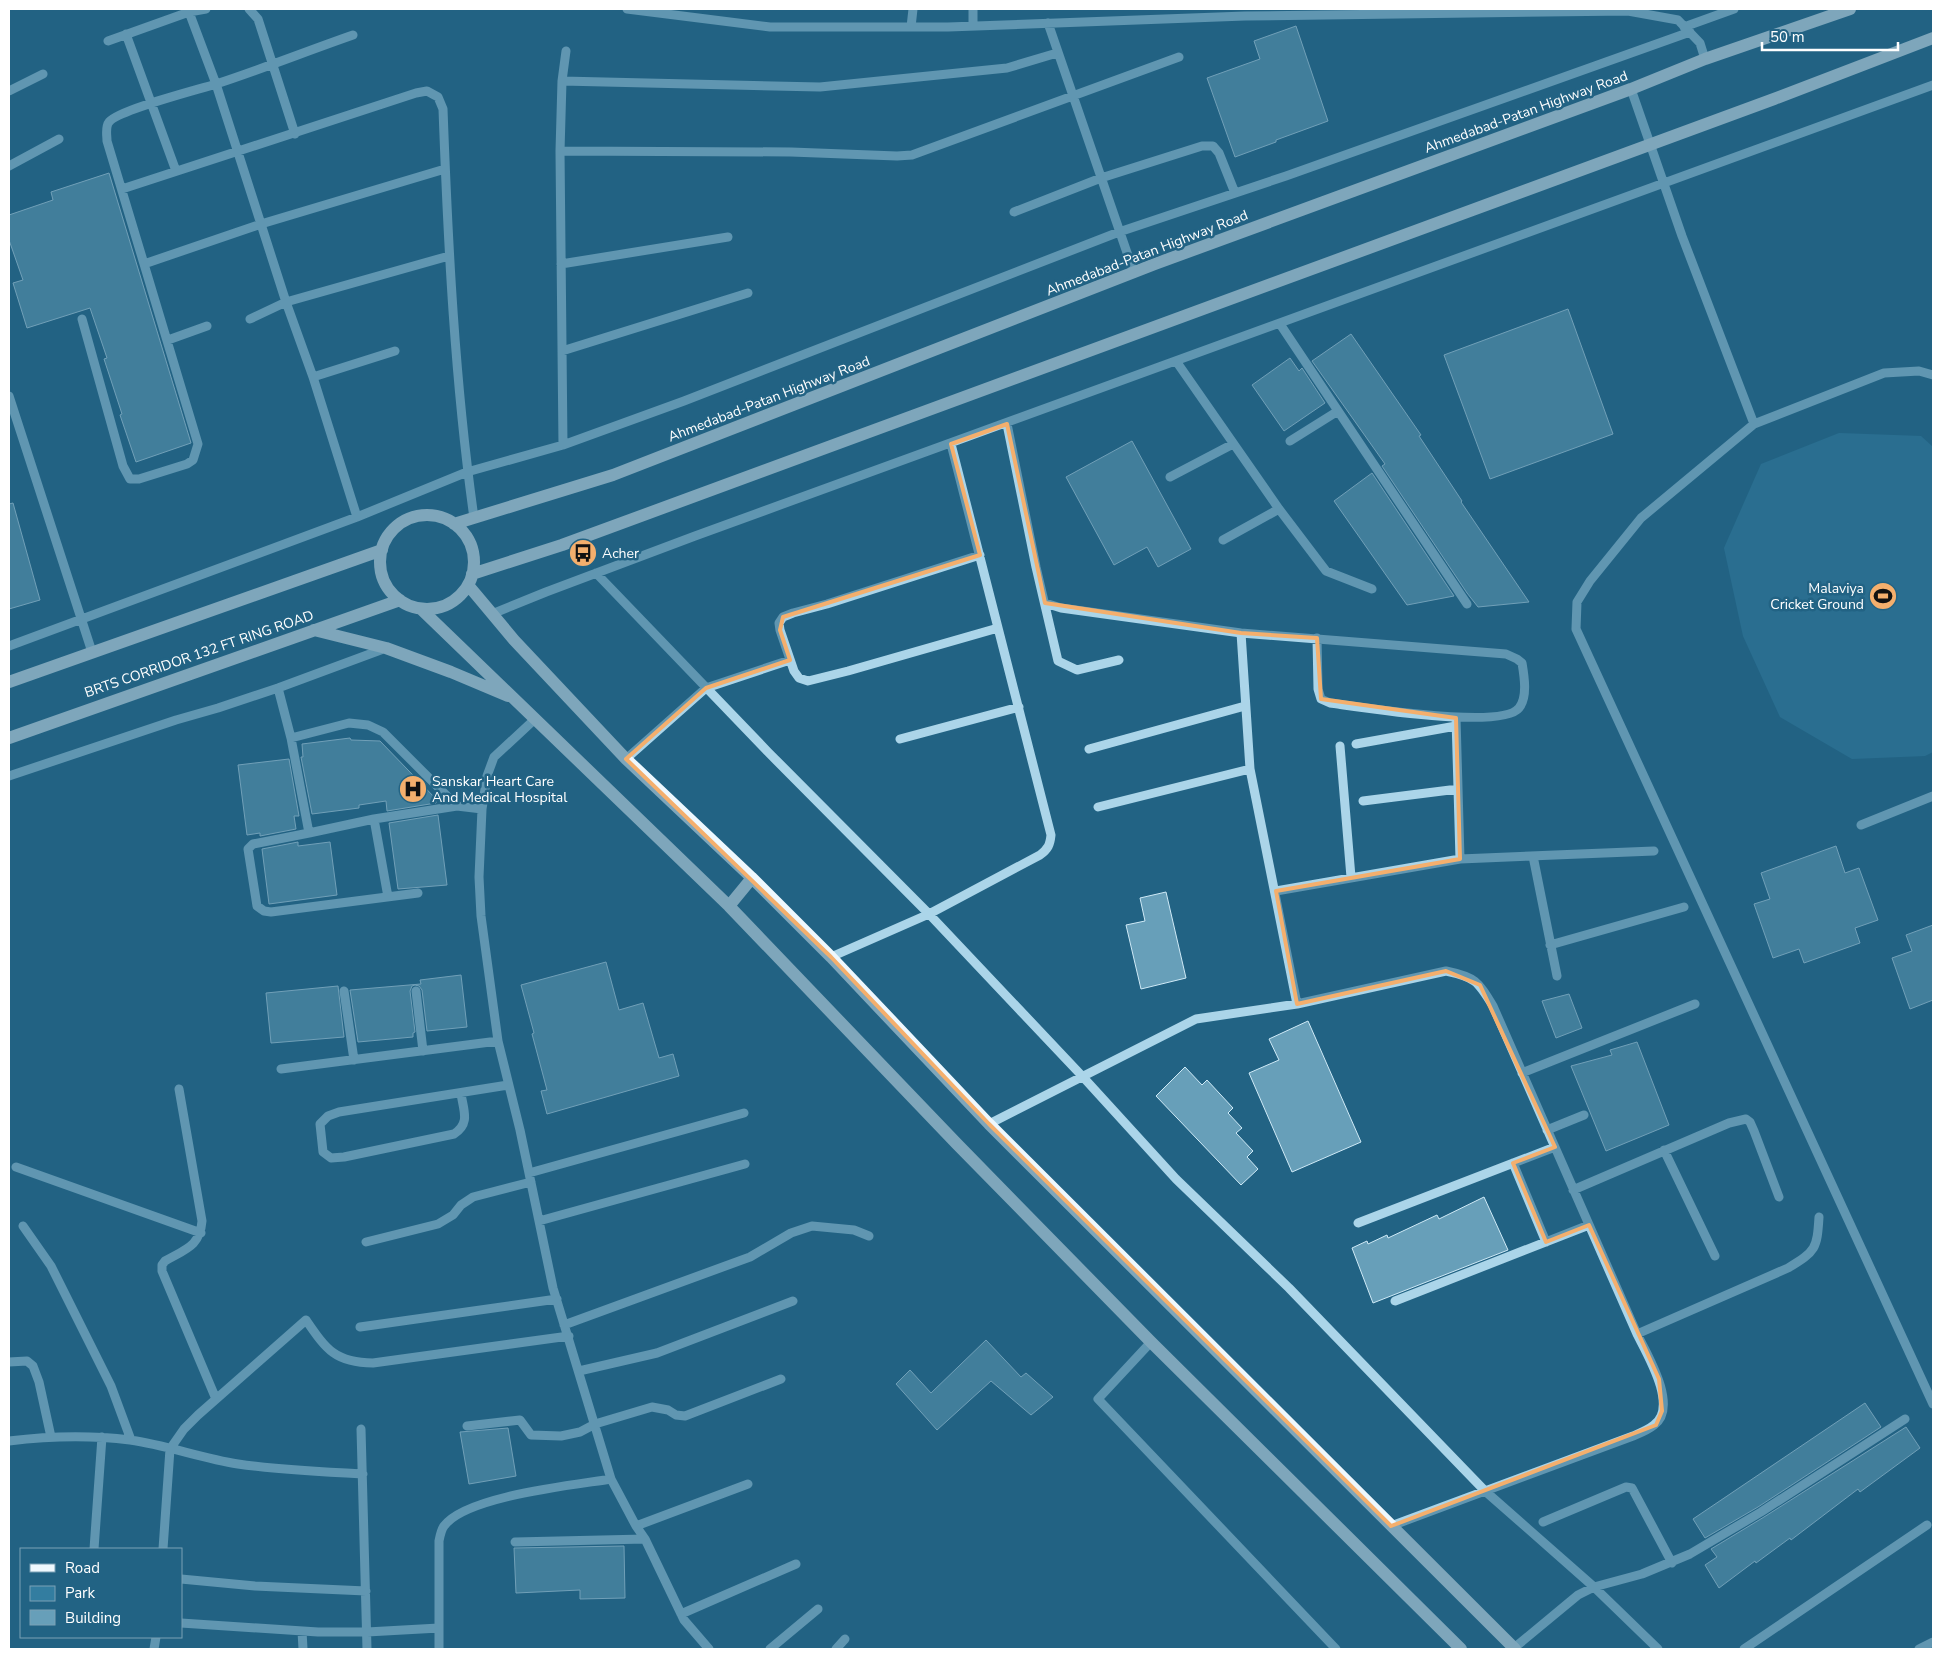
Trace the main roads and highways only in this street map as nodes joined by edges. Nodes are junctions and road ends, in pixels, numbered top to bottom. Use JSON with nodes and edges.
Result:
{"nodes":[{"id":1,"x":1850,"y":9,"type":"edge"},
{"id":2,"x":1933,"y":38,"type":"edge"},
{"id":3,"x":454,"y":524,"type":"junction"},
{"id":4,"x":382,"y":550,"type":"junction"},
{"id":5,"x":470,"y":579,"type":"junction"},
{"id":6,"x":400,"y":600,"type":"junction"},
{"id":7,"x":421,"y":609,"type":"junction"},
{"id":8,"x":314,"y":630,"type":"junction"},
{"id":9,"x":9,"y":682,"type":"edge"},
{"id":10,"x":515,"y":698,"type":"junction"},
{"id":11,"x":9,"y":738,"type":"edge"},
{"id":12,"x":752,"y":878,"type":"junction"},
{"id":13,"x":729,"y":906,"type":"junction"},
{"id":14,"x":1461,"y":1649,"type":"edge"},
{"id":15,"x":1514,"y":1649,"type":"edge"}],
"edges":[{"from":1,"to":3,"type":"main road","name":"Ahmedabad-Patan Highway Road"},
{"from":2,"to":5,"type":"main road"},
{"from":3,"to":4,"type":"main road"},
{"from":3,"to":5,"type":"main road"},
{"from":4,"to":6,"type":"main road"},
{"from":4,"to":9,"type":"main road"},
{"from":5,"to":7,"type":"main road"},
{"from":5,"to":12,"type":"main road"},
{"from":6,"to":7,"type":"main road"},
{"from":6,"to":8,"type":"main road","name":"BRTS CORRIDOR 132 FT RING ROAD"},
{"from":7,"to":10,"type":"main road"},
{"from":8,"to":10,"type":"main road"},
{"from":8,"to":11,"type":"main road","name":"BRTS CORRIDOR 132 FT RING ROAD"},
{"from":10,"to":13,"type":"main road"},
{"from":12,"to":13,"type":"main road"},
{"from":12,"to":15,"type":"main road"},
{"from":13,"to":14,"type":"main road"}]}
